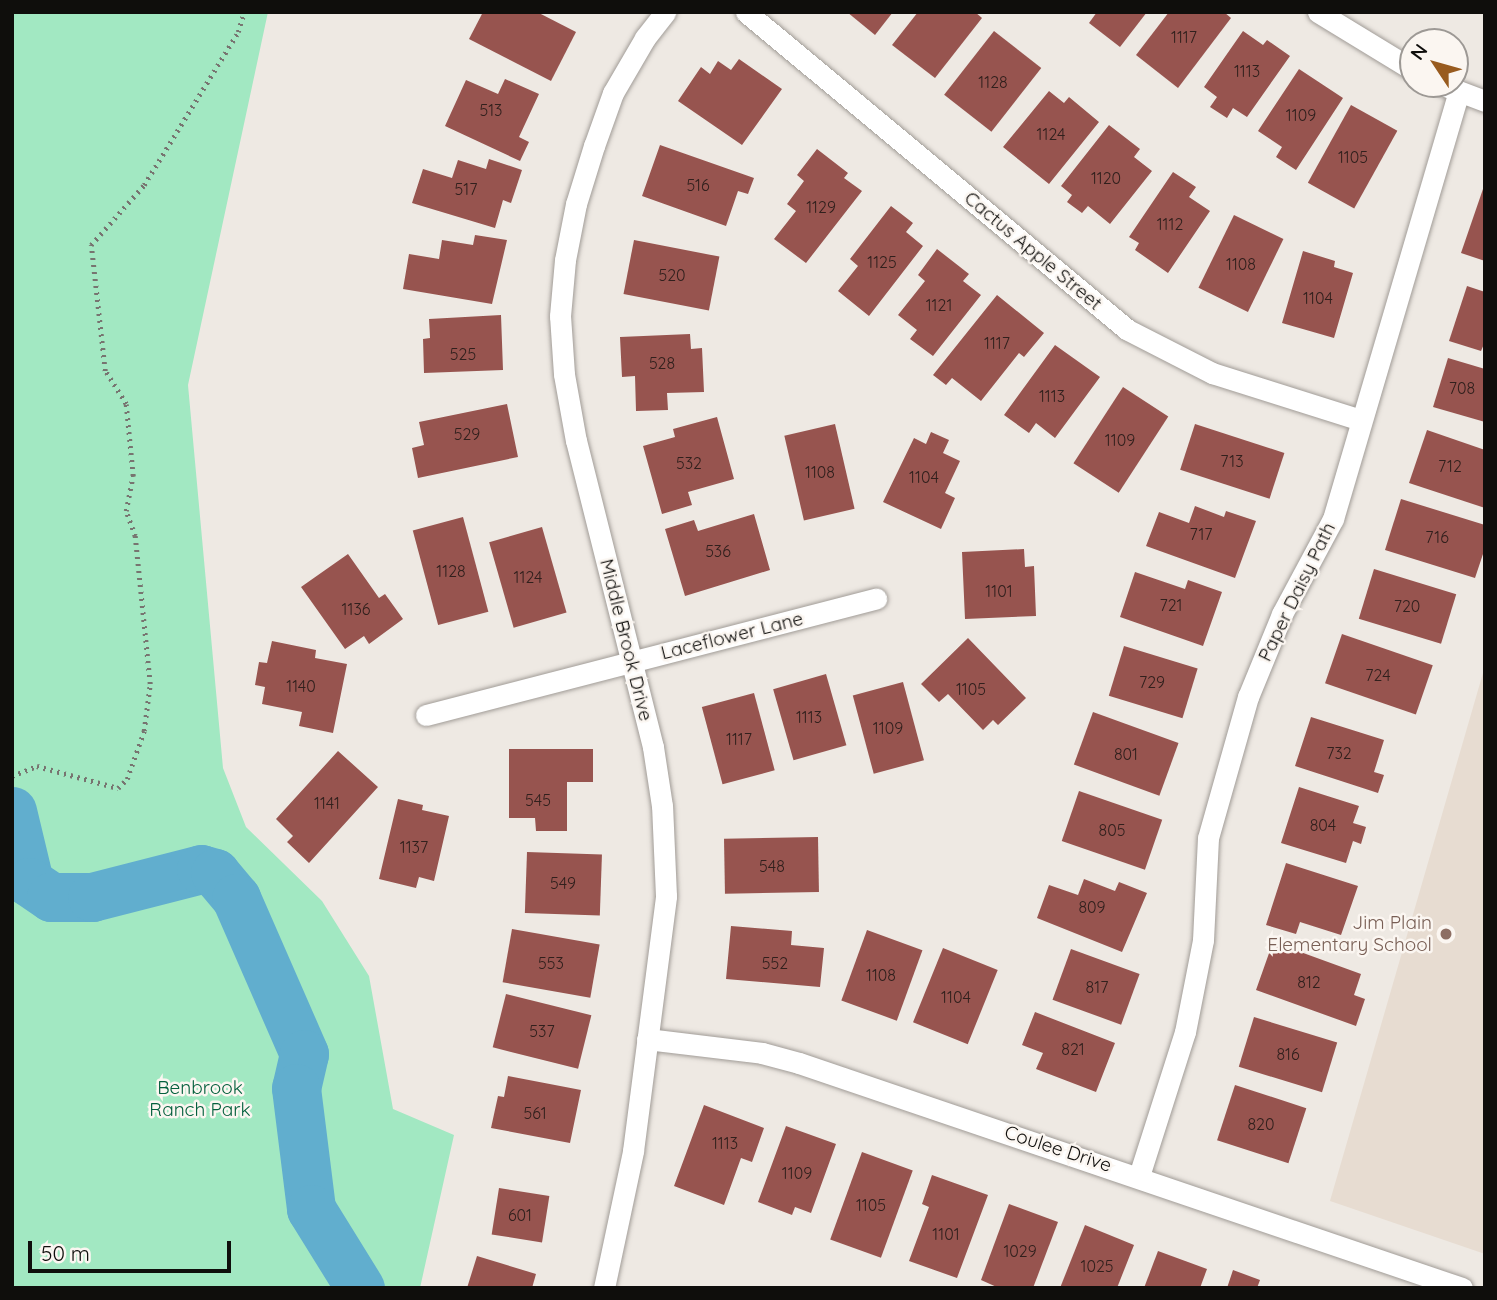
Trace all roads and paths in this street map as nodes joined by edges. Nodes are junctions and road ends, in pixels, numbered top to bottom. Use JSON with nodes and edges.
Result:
{"nodes":[{"id":1,"x":244,"y":12,"type":"edge"},
{"id":2,"x":665,"y":12,"type":"edge"},
{"id":3,"x":746,"y":12,"type":"edge"},
{"id":4,"x":1318,"y":12,"type":"edge"},
{"id":5,"x":1399,"y":61,"type":"edge"},
{"id":6,"x":1447,"y":98,"type":"edge"},
{"id":7,"x":1361,"y":421,"type":"junction"},
{"id":8,"x":876,"y":599,"type":"dead end"},
{"id":9,"x":630,"y":662,"type":"junction"},
{"id":10,"x":426,"y":715,"type":"dead end"},
{"id":11,"x":12,"y":776,"type":"edge"},
{"id":12,"x":647,"y":1039,"type":"junction"},
{"id":13,"x":1139,"y":1176,"type":"junction"},
{"id":14,"x":604,"y":1288,"type":"edge"},
{"id":15,"x":1462,"y":1288,"type":"edge"}],
"edges":[{"from":1,"to":11,"type":"path"},
{"from":2,"to":9,"type":"street","name":"Middle Brook Drive"},
{"from":3,"to":7,"type":"street","name":"Cactus Apple Street"},
{"from":4,"to":5,"type":"street"},
{"from":6,"to":7,"type":"street","name":"Paper Daisy Path"},
{"from":7,"to":13,"type":"street","name":"Paper Daisy Path"},
{"from":8,"to":9,"type":"street","name":"Laceflower Lane"},
{"from":9,"to":10,"type":"street","name":"Laceflower Lane"},
{"from":9,"to":12,"type":"street","name":"Middle Brook Drive"},
{"from":12,"to":13,"type":"street","name":"Coulee Drive"},
{"from":12,"to":14,"type":"street","name":"Middle Brook Drive"},
{"from":13,"to":15,"type":"street","name":"Coulee Drive"}]}
